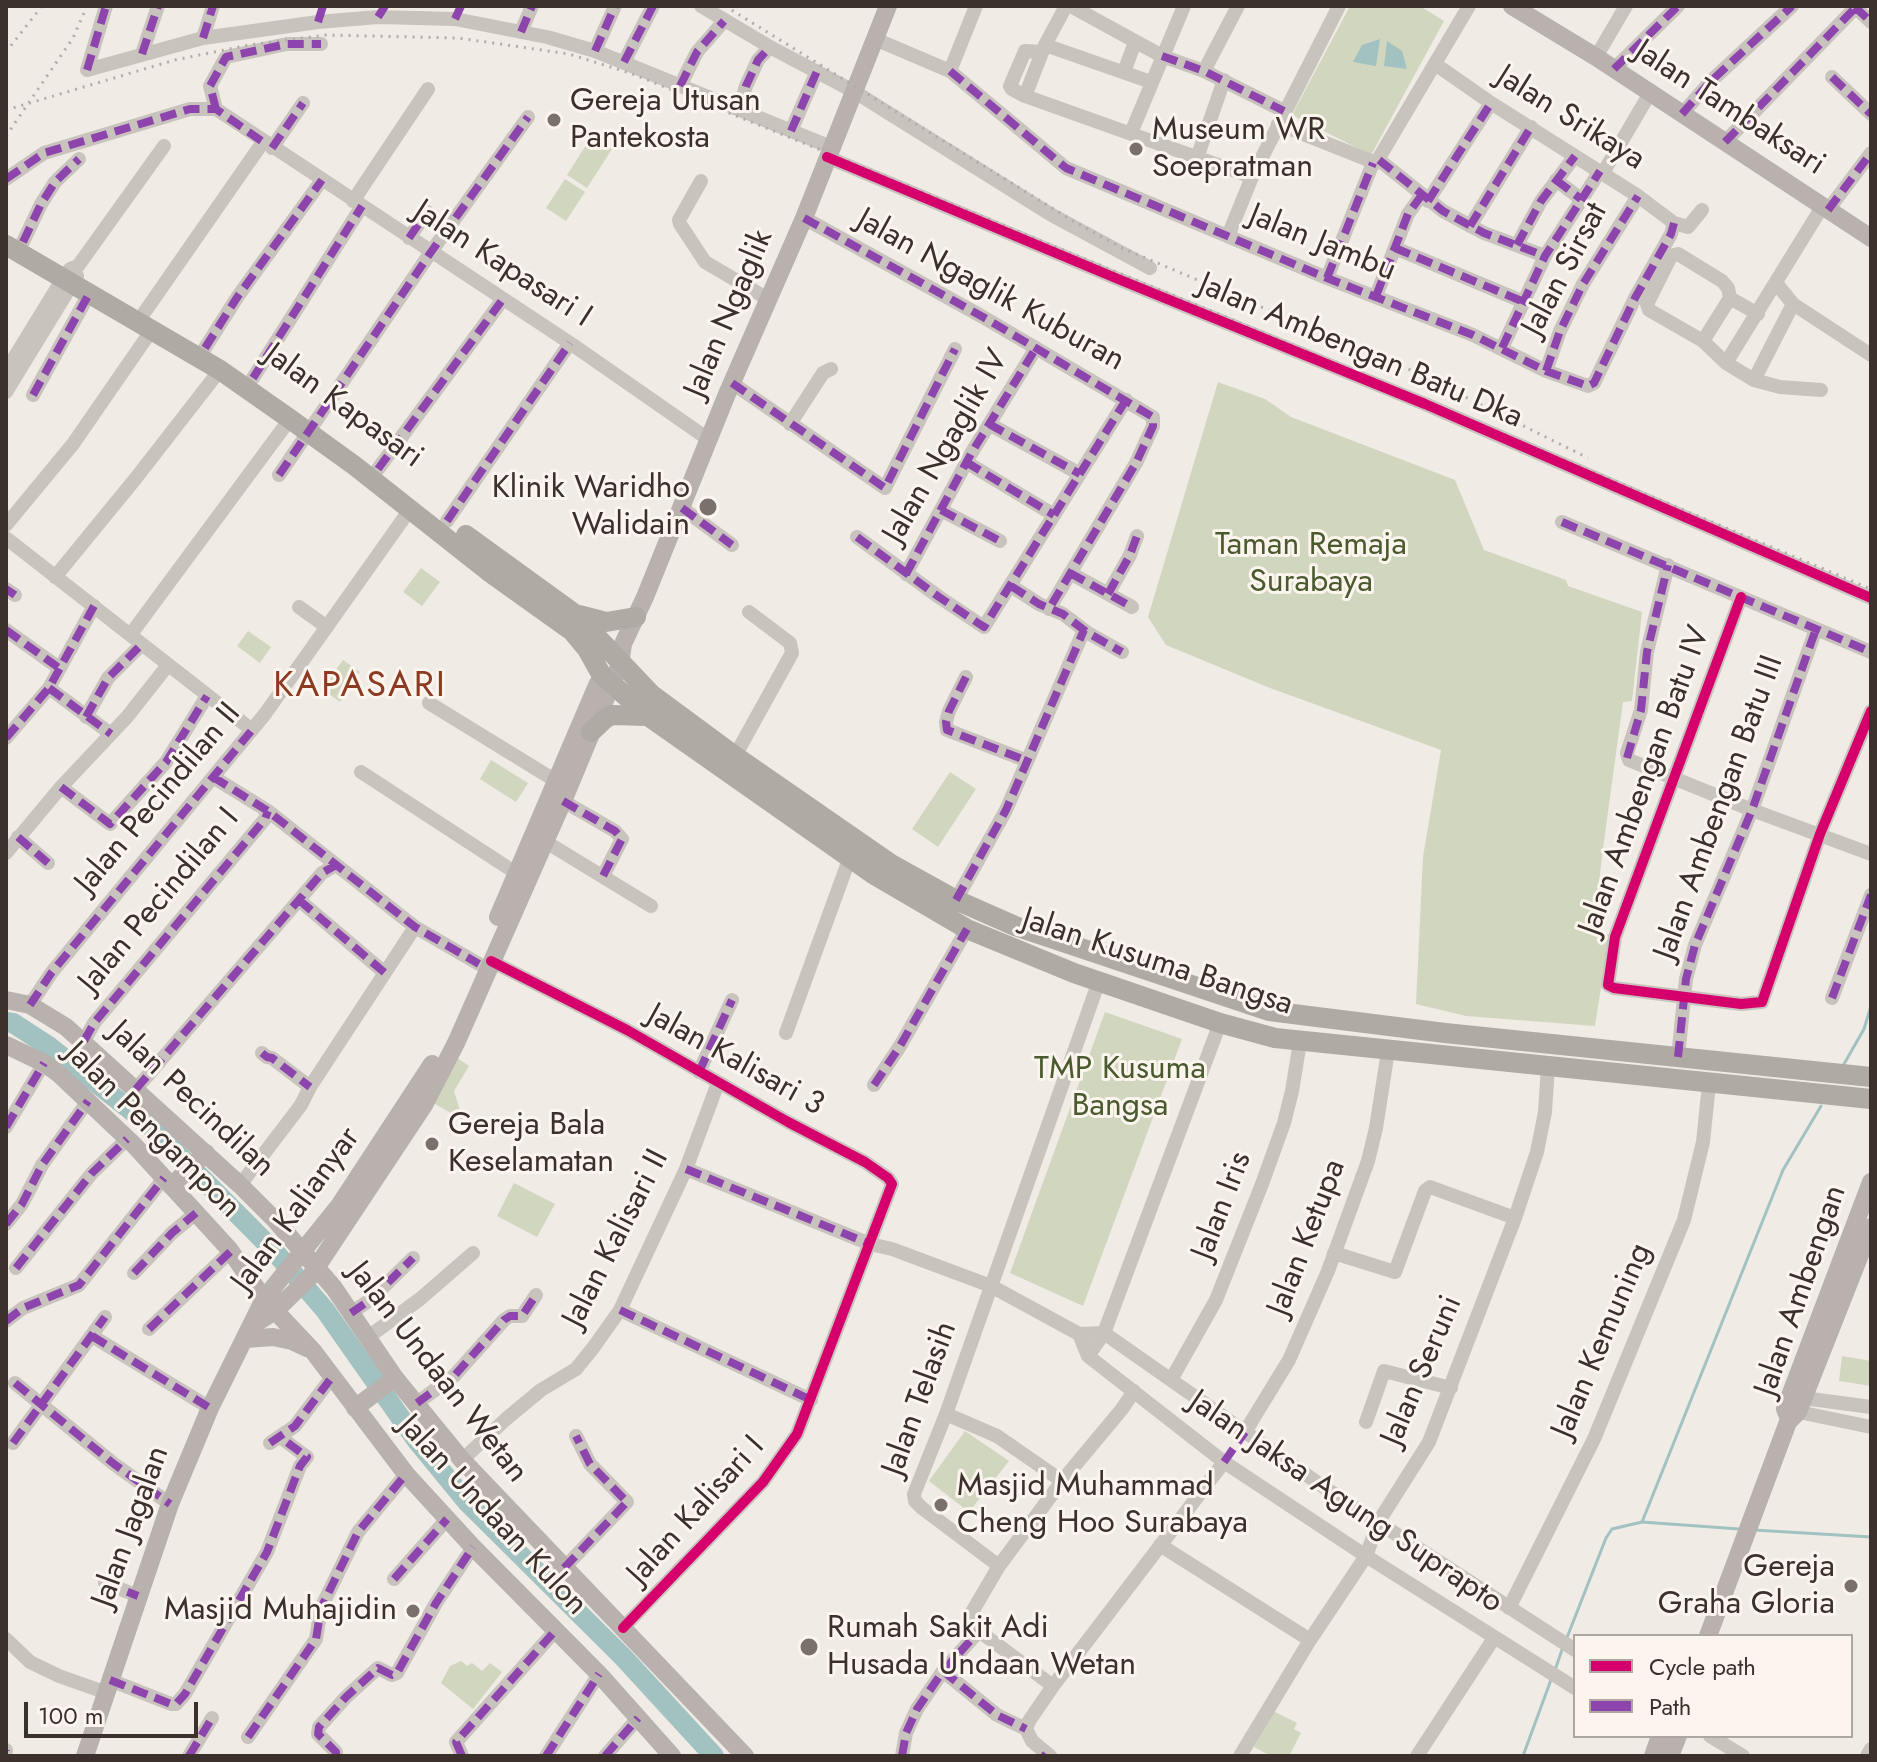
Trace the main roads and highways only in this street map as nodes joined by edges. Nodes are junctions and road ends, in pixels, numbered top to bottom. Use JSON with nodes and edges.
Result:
{"nodes":[{"id":1,"x":1512,"y":6,"type":"edge"},
{"id":2,"x":884,"y":8,"type":"edge"},
{"id":3,"x":1871,"y":238,"type":"edge"},
{"id":4,"x":12,"y":239,"type":"edge"},
{"id":5,"x":148,"y":322,"type":"junction"},
{"id":6,"x":312,"y":427,"type":"junction"},
{"id":7,"x":575,"y":614,"type":"junction"},
{"id":8,"x":636,"y":617,"type":"junction"},
{"id":9,"x":613,"y":664,"type":"junction"},
{"id":10,"x":648,"y":716,"type":"junction"},
{"id":11,"x":591,"y":732,"type":"junction"},
{"id":12,"x":1065,"y":944,"type":"junction"},
{"id":13,"x":485,"y":962,"type":"junction"},
{"id":14,"x":1058,"y":967,"type":"junction"},
{"id":15,"x":1207,"y":992,"type":"junction"},
{"id":16,"x":6,"y":1000,"type":"edge"},
{"id":17,"x":1198,"y":1015,"type":"junction"},
{"id":18,"x":6,"y":1045,"type":"edge"},
{"id":19,"x":1650,"y":1054,"type":"junction"},
{"id":20,"x":1647,"y":1076,"type":"junction"},
{"id":21,"x":1871,"y":1077,"type":"edge"},
{"id":22,"x":1871,"y":1099,"type":"edge"},
{"id":23,"x":419,"y":1101,"type":"junction"},
{"id":24,"x":202,"y":1157,"type":"junction"},
{"id":25,"x":171,"y":1181,"type":"junction"},
{"id":26,"x":1871,"y":1182,"type":"edge"},
{"id":27,"x":1871,"y":1227,"type":"edge"},
{"id":28,"x":299,"y":1256,"type":"junction"},
{"id":29,"x":314,"y":1273,"type":"junction"},
{"id":30,"x":270,"y":1305,"type":"junction"},
{"id":31,"x":250,"y":1332,"type":"junction"},
{"id":32,"x":313,"y":1351,"type":"junction"},
{"id":33,"x":390,"y":1381,"type":"junction"},
{"id":34,"x":358,"y":1405,"type":"junction"},
{"id":35,"x":1793,"y":1407,"type":"junction"},
{"id":36,"x":1709,"y":1634,"type":"edge"},
{"id":37,"x":85,"y":1756,"type":"edge"},
{"id":38,"x":672,"y":1756,"type":"edge"},
{"id":39,"x":745,"y":1756,"type":"edge"}],
"edges":[{"from":1,"to":3,"type":"main road","name":"Jalan Tambaksari"},
{"from":2,"to":8,"type":"main road","name":"Jalan Ngaglik"},
{"from":4,"to":5,"type":"highway","name":"Jalan Kapasari"},
{"from":5,"to":6,"type":"highway","name":"Jalan Kapasari"},
{"from":5,"to":6,"type":"highway","name":"Jalan Kapasari"},
{"from":6,"to":7,"type":"highway","name":"Jalan Kapasari"},
{"from":6,"to":9,"type":"highway","name":"Jalan Kapasari"},
{"from":7,"to":8,"type":"highway"},
{"from":7,"to":9,"type":"highway","name":"Jalan Kapasari"},
{"from":8,"to":9,"type":"main road","name":"Jalan Ngaglik"},
{"from":9,"to":10,"type":"highway","name":"Jalan Kusuma Bangsa"},
{"from":9,"to":11,"type":"main road","name":"Jalan Kalianyar"},
{"from":9,"to":12,"type":"highway","name":"Jalan Kusuma Bangsa"},
{"from":9,"to":13,"type":"main road","name":"Jalan Kalianyar"},
{"from":10,"to":11,"type":"highway"},
{"from":10,"to":14,"type":"highway","name":"Jalan Kusuma Bangsa"},
{"from":11,"to":13,"type":"main road","name":"Jalan Kalianyar"},
{"from":12,"to":14,"type":"highway"},
{"from":12,"to":15,"type":"highway","name":"Jalan Kusuma Bangsa"},
{"from":13,"to":23,"type":"main road","name":"Jalan Kalianyar"},
{"from":14,"to":17,"type":"highway","name":"Jalan Kusuma Bangsa"},
{"from":15,"to":17,"type":"highway"},
{"from":15,"to":19,"type":"highway","name":"Jalan Kusuma Bangsa"},
{"from":16,"to":24,"type":"main road","name":"Jalan Pecindilan"},
{"from":17,"to":20,"type":"highway","name":"Jalan Kusuma Bangsa"},
{"from":18,"to":25,"type":"main road","name":"Jalan Pengampon"},
{"from":19,"to":20,"type":"highway"},
{"from":19,"to":21,"type":"highway","name":"Jalan Kusuma Bangsa"},
{"from":20,"to":22,"type":"highway","name":"Jalan Kusuma Bangsa"},
{"from":23,"to":28,"type":"main road","name":"Jalan Kalianyar"},
{"from":23,"to":29,"type":"main road","name":"Jalan Kalianyar"},
{"from":24,"to":25,"type":"main road"},
{"from":24,"to":28,"type":"main road","name":"Jalan Pecindilan"},
{"from":25,"to":30,"type":"main road","name":"Jalan Pengampon"},
{"from":26,"to":35,"type":"main road","name":"Jalan Ambengan"},
{"from":27,"to":35,"type":"main road","name":"Jalan Ambengan"},
{"from":28,"to":29,"type":"main road","name":"Jalan Pecindilan"},
{"from":28,"to":30,"type":"main road","name":"Jalan Kalianyar"},
{"from":29,"to":30,"type":"main road","name":"Jalan Kalianyar"},
{"from":29,"to":33,"type":"main road","name":"Jalan Undaan Wetan"},
{"from":30,"to":31,"type":"main road","name":"Jalan Kalianyar"},
{"from":30,"to":32,"type":"main road","name":"Jalan Undaan Kulon"},
{"from":31,"to":32,"type":"main road"},
{"from":31,"to":37,"type":"main road","name":"Jalan Jagalan"},
{"from":32,"to":34,"type":"main road","name":"Jalan Undaan Kulon"},
{"from":33,"to":34,"type":"main road"},
{"from":33,"to":39,"type":"main road","name":"Jalan Undaan Wetan"},
{"from":34,"to":38,"type":"main road","name":"Jalan Undaan Kulon"},
{"from":35,"to":36,"type":"main road","name":"Jalan Ambengan"}]}
